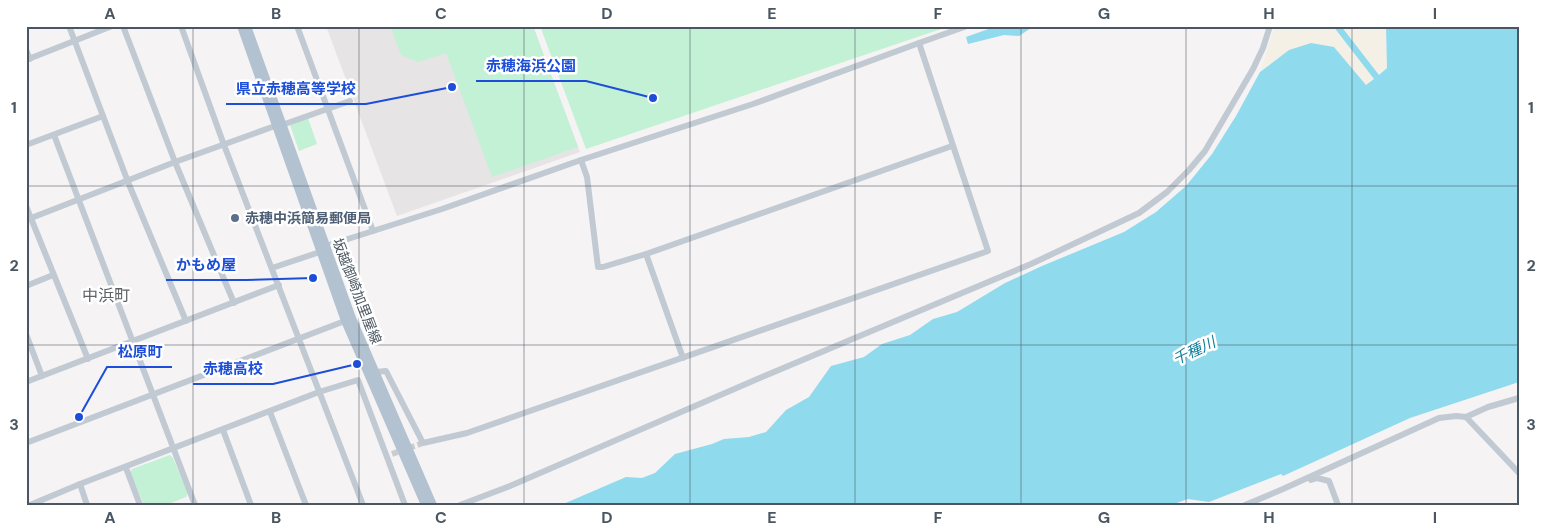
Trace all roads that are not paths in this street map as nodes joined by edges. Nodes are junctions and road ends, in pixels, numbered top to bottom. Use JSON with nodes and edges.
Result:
{"nodes":[{"id":1,"x":69,"y":26,"type":"edge"},
{"id":2,"x":112,"y":26,"type":"edge"},
{"id":3,"x":123,"y":26,"type":"edge"},
{"id":4,"x":181,"y":26,"type":"edge"},
{"id":5,"x":240,"y":26,"type":"edge"},
{"id":6,"x":246,"y":26,"type":"edge"},
{"id":7,"x":297,"y":26,"type":"edge"},
{"id":8,"x":968,"y":26,"type":"edge"},
{"id":9,"x":1270,"y":26,"type":"edge"},
{"id":10,"x":74,"y":41,"type":"junction"},
{"id":11,"x":919,"y":42,"type":"junction"},
{"id":12,"x":26,"y":50,"type":"edge"},
{"id":13,"x":28,"y":59,"type":"edge"},
{"id":14,"x":350,"y":101,"type":"dead end"},
{"id":15,"x":328,"y":108,"type":"junction"},
{"id":16,"x":103,"y":116,"type":"junction"},
{"id":17,"x":278,"y":125,"type":"junction"},
{"id":18,"x":54,"y":135,"type":"junction"},
{"id":19,"x":224,"y":144,"type":"junction"},
{"id":20,"x":26,"y":145,"type":"edge"},
{"id":21,"x":952,"y":146,"type":"junction"},
{"id":22,"x":581,"y":160,"type":"junction"},
{"id":23,"x":175,"y":162,"type":"junction"},
{"id":24,"x":128,"y":182,"type":"junction"},
{"id":25,"x":80,"y":200,"type":"junction"},
{"id":26,"x":26,"y":206,"type":"edge"},
{"id":27,"x":28,"y":220,"type":"edge"},
{"id":28,"x":373,"y":230,"type":"junction"},
{"id":29,"x":326,"y":246,"type":"junction"},
{"id":30,"x":320,"y":252,"type":"junction"},
{"id":31,"x":646,"y":254,"type":"junction"},
{"id":32,"x":272,"y":268,"type":"junction"},
{"id":33,"x":53,"y":275,"type":"junction"},
{"id":34,"x":26,"y":286,"type":"edge"},
{"id":35,"x":278,"y":286,"type":"junction"},
{"id":36,"x":234,"y":303,"type":"junction"},
{"id":37,"x":349,"y":320,"type":"junction"},
{"id":38,"x":186,"y":321,"type":"junction"},
{"id":39,"x":26,"y":334,"type":"edge"},
{"id":40,"x":299,"y":339,"type":"junction"},
{"id":41,"x":134,"y":341,"type":"junction"},
{"id":42,"x":683,"y":358,"type":"junction"},
{"id":43,"x":88,"y":359,"type":"junction"},
{"id":44,"x":372,"y":374,"type":"junction"},
{"id":45,"x":42,"y":376,"type":"junction"},
{"id":46,"x":358,"y":380,"type":"junction"},
{"id":47,"x":26,"y":382,"type":"edge"},
{"id":48,"x":320,"y":392,"type":"junction"},
{"id":49,"x":154,"y":395,"type":"junction"},
{"id":50,"x":1519,"y":398,"type":"edge"},
{"id":51,"x":270,"y":412,"type":"junction"},
{"id":52,"x":1466,"y":417,"type":"junction"},
{"id":53,"x":223,"y":430,"type":"junction"},
{"id":54,"x":26,"y":443,"type":"edge"},
{"id":55,"x":174,"y":449,"type":"junction"},
{"id":56,"x":126,"y":468,"type":"junction"},
{"id":57,"x":1519,"y":474,"type":"edge"},
{"id":58,"x":80,"y":484,"type":"junction"},
{"id":59,"x":1283,"y":489,"type":"junction"},
{"id":60,"x":38,"y":503,"type":"edge"},
{"id":61,"x":30,"y":505,"type":"edge"},
{"id":62,"x":87,"y":505,"type":"edge"},
{"id":63,"x":140,"y":505,"type":"edge"},
{"id":64,"x":195,"y":505,"type":"edge"},
{"id":65,"x":251,"y":505,"type":"edge"},
{"id":66,"x":306,"y":505,"type":"edge"},
{"id":67,"x":362,"y":505,"type":"edge"},
{"id":68,"x":405,"y":505,"type":"edge"},
{"id":69,"x":425,"y":505,"type":"edge"},
{"id":70,"x":432,"y":505,"type":"edge"},
{"id":71,"x":460,"y":505,"type":"edge"},
{"id":72,"x":1245,"y":505,"type":"edge"},
{"id":73,"x":1338,"y":505,"type":"edge"}],
"edges":[{"from":1,"to":10,"type":"street"},
{"from":2,"to":10,"type":"street"},
{"from":3,"to":23,"type":"street"},
{"from":4,"to":19,"type":"street"},
{"from":5,"to":17,"type":"main road","name":"坂越御崎加里屋線"},
{"from":6,"to":17,"type":"main road","name":"坂越御崎加里屋線"},
{"from":7,"to":15,"type":"street"},
{"from":8,"to":11,"type":"street"},
{"from":9,"to":71,"type":"street"},
{"from":10,"to":13,"type":"street"},
{"from":10,"to":16,"type":"street"},
{"from":11,"to":21,"type":"street"},
{"from":11,"to":22,"type":"street"},
{"from":12,"to":13,"type":"street"},
{"from":14,"to":15,"type":"street"},
{"from":15,"to":17,"type":"street"},
{"from":15,"to":28,"type":"street"},
{"from":16,"to":18,"type":"street"},
{"from":16,"to":24,"type":"street"},
{"from":17,"to":19,"type":"street"},
{"from":17,"to":29,"type":"main road","name":"坂越御崎加里屋線"},
{"from":17,"to":30,"type":"main road","name":"坂越御崎加里屋線"},
{"from":18,"to":20,"type":"street"},
{"from":18,"to":25,"type":"street"},
{"from":19,"to":23,"type":"street"},
{"from":19,"to":32,"type":"street"},
{"from":21,"to":31,"type":"street"},
{"from":21,"to":42,"type":"street"},
{"from":22,"to":28,"type":"street"},
{"from":22,"to":31,"type":"street"},
{"from":23,"to":24,"type":"street"},
{"from":23,"to":36,"type":"street"},
{"from":24,"to":25,"type":"street"},
{"from":24,"to":38,"type":"street"},
{"from":25,"to":27,"type":"street"},
{"from":25,"to":41,"type":"street"},
{"from":26,"to":27,"type":"street"},
{"from":27,"to":33,"type":"street"},
{"from":28,"to":29,"type":"street"},
{"from":29,"to":30,"type":"street"},
{"from":29,"to":37,"type":"main road","name":"坂越御崎加里屋線"},
{"from":30,"to":32,"type":"street"},
{"from":30,"to":37,"type":"main road","name":"坂越御崎加里屋線"},
{"from":31,"to":42,"type":"street"},
{"from":32,"to":35,"type":"street"},
{"from":33,"to":34,"type":"street"},
{"from":33,"to":43,"type":"street"},
{"from":35,"to":36,"type":"street"},
{"from":35,"to":40,"type":"street"},
{"from":36,"to":38,"type":"street"},
{"from":37,"to":40,"type":"street"},
{"from":37,"to":44,"type":"main road","name":"坂越御崎加里屋線"},
{"from":38,"to":41,"type":"street"},
{"from":39,"to":45,"type":"street"},
{"from":40,"to":48,"type":"street"},
{"from":40,"to":49,"type":"street"},
{"from":41,"to":43,"type":"street"},
{"from":41,"to":49,"type":"street"},
{"from":42,"to":44,"type":"street"},
{"from":43,"to":45,"type":"street"},
{"from":44,"to":46,"type":"street"},
{"from":44,"to":69,"type":"main road","name":"坂越御崎加里屋線"},
{"from":44,"to":70,"type":"main road","name":"坂越御崎加里屋線"},
{"from":45,"to":47,"type":"street"},
{"from":46,"to":48,"type":"street"},
{"from":46,"to":68,"type":"street"},
{"from":48,"to":51,"type":"street"},
{"from":48,"to":67,"type":"street"},
{"from":49,"to":54,"type":"street"},
{"from":49,"to":55,"type":"street"},
{"from":50,"to":52,"type":"street"},
{"from":51,"to":53,"type":"street"},
{"from":51,"to":66,"type":"street"},
{"from":52,"to":57,"type":"street"},
{"from":52,"to":59,"type":"street"},
{"from":53,"to":55,"type":"street"},
{"from":53,"to":65,"type":"street"},
{"from":55,"to":56,"type":"street"},
{"from":55,"to":64,"type":"street"},
{"from":56,"to":58,"type":"street"},
{"from":56,"to":63,"type":"street"},
{"from":58,"to":60,"type":"street"},
{"from":58,"to":62,"type":"street"},
{"from":59,"to":72,"type":"street"},
{"from":59,"to":73,"type":"street"},
{"from":60,"to":61,"type":"street"}]}
